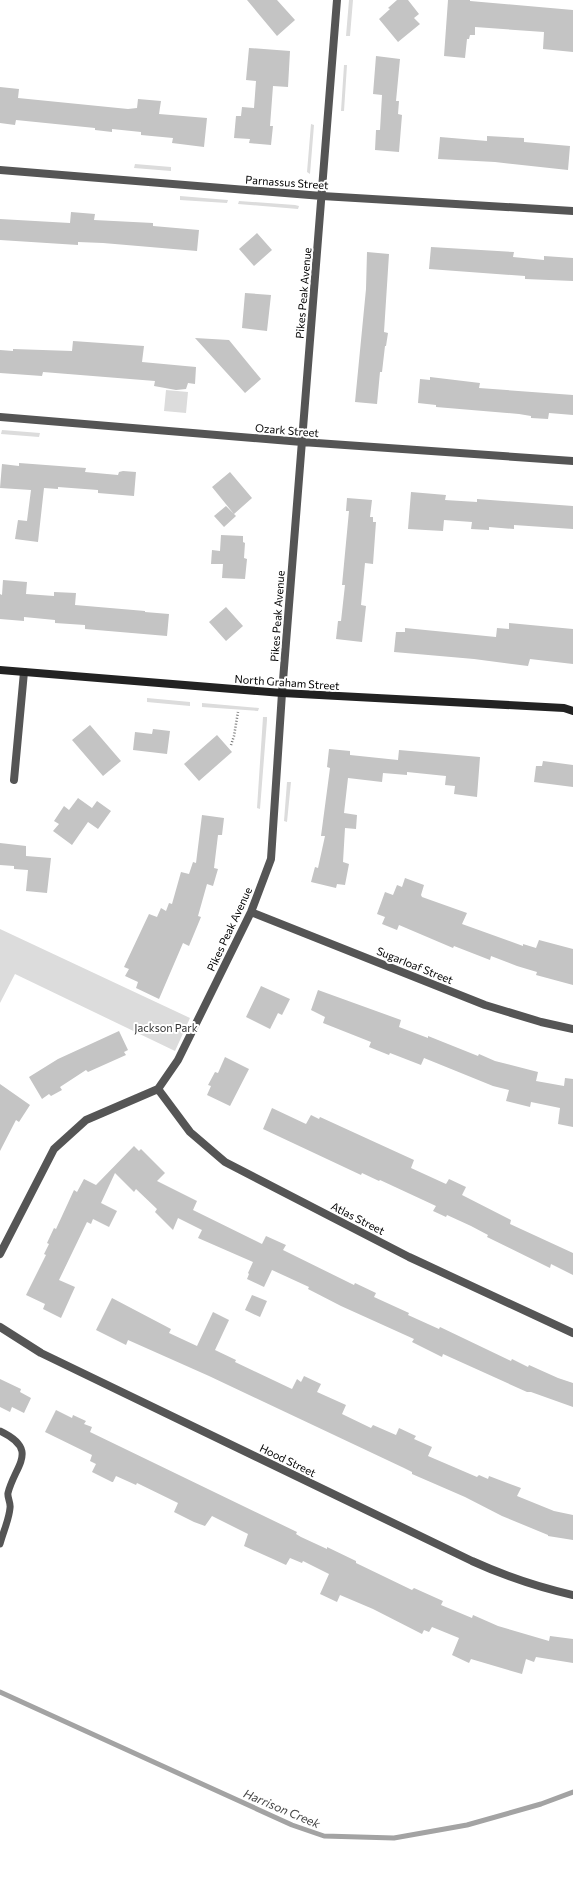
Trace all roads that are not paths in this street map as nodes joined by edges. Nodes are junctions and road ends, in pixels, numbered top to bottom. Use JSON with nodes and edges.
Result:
{"nodes":[{"id":1,"x":337,"y":0,"type":"edge"},
{"id":2,"x":0,"y":170,"type":"edge"},
{"id":3,"x":322,"y":196,"type":"junction"},
{"id":4,"x":573,"y":211,"type":"edge"},
{"id":5,"x":0,"y":418,"type":"edge"},
{"id":6,"x":302,"y":442,"type":"junction"},
{"id":7,"x":573,"y":461,"type":"edge"},
{"id":8,"x":0,"y":670,"type":"edge"},
{"id":9,"x":24,"y":672,"type":"junction"},
{"id":10,"x":282,"y":693,"type":"junction"},
{"id":11,"x":573,"y":711,"type":"edge"},
{"id":12,"x":14,"y":780,"type":"dead end"},
{"id":13,"x":251,"y":912,"type":"junction"},
{"id":14,"x":573,"y":1029,"type":"edge"},
{"id":15,"x":158,"y":1089,"type":"junction"},
{"id":16,"x":0,"y":1254,"type":"edge"},
{"id":17,"x":0,"y":1327,"type":"edge"},
{"id":18,"x":573,"y":1333,"type":"edge"},
{"id":19,"x":0,"y":1431,"type":"edge"},
{"id":20,"x":0,"y":1544,"type":"edge"},
{"id":21,"x":573,"y":1595,"type":"edge"}],
"edges":[{"from":1,"to":3,"type":"street","name":"Pikes Peak Avenue"},
{"from":2,"to":3,"type":"street","name":"Parnassus Street"},
{"from":3,"to":4,"type":"street","name":"Parnassus Street"},
{"from":3,"to":6,"type":"street","name":"Pikes Peak Avenue"},
{"from":5,"to":6,"type":"street","name":"Ozark Street"},
{"from":6,"to":7,"type":"street","name":"Ozark Street"},
{"from":6,"to":10,"type":"street","name":"Pikes Peak Avenue"},
{"from":8,"to":9,"type":"main road","name":"North Graham Street"},
{"from":9,"to":10,"type":"main road","name":"North Graham Street"},
{"from":9,"to":12,"type":"street"},
{"from":10,"to":11,"type":"main road","name":"North Graham Street"},
{"from":10,"to":13,"type":"street","name":"Pikes Peak Avenue"},
{"from":13,"to":14,"type":"street","name":"Sugarloaf Street"},
{"from":13,"to":15,"type":"street","name":"Pikes Peak Avenue"},
{"from":15,"to":16,"type":"street"},
{"from":15,"to":18,"type":"street","name":"Atlas Street"},
{"from":17,"to":21,"type":"street","name":"Hood Street"},
{"from":19,"to":20,"type":"lane"}]}
